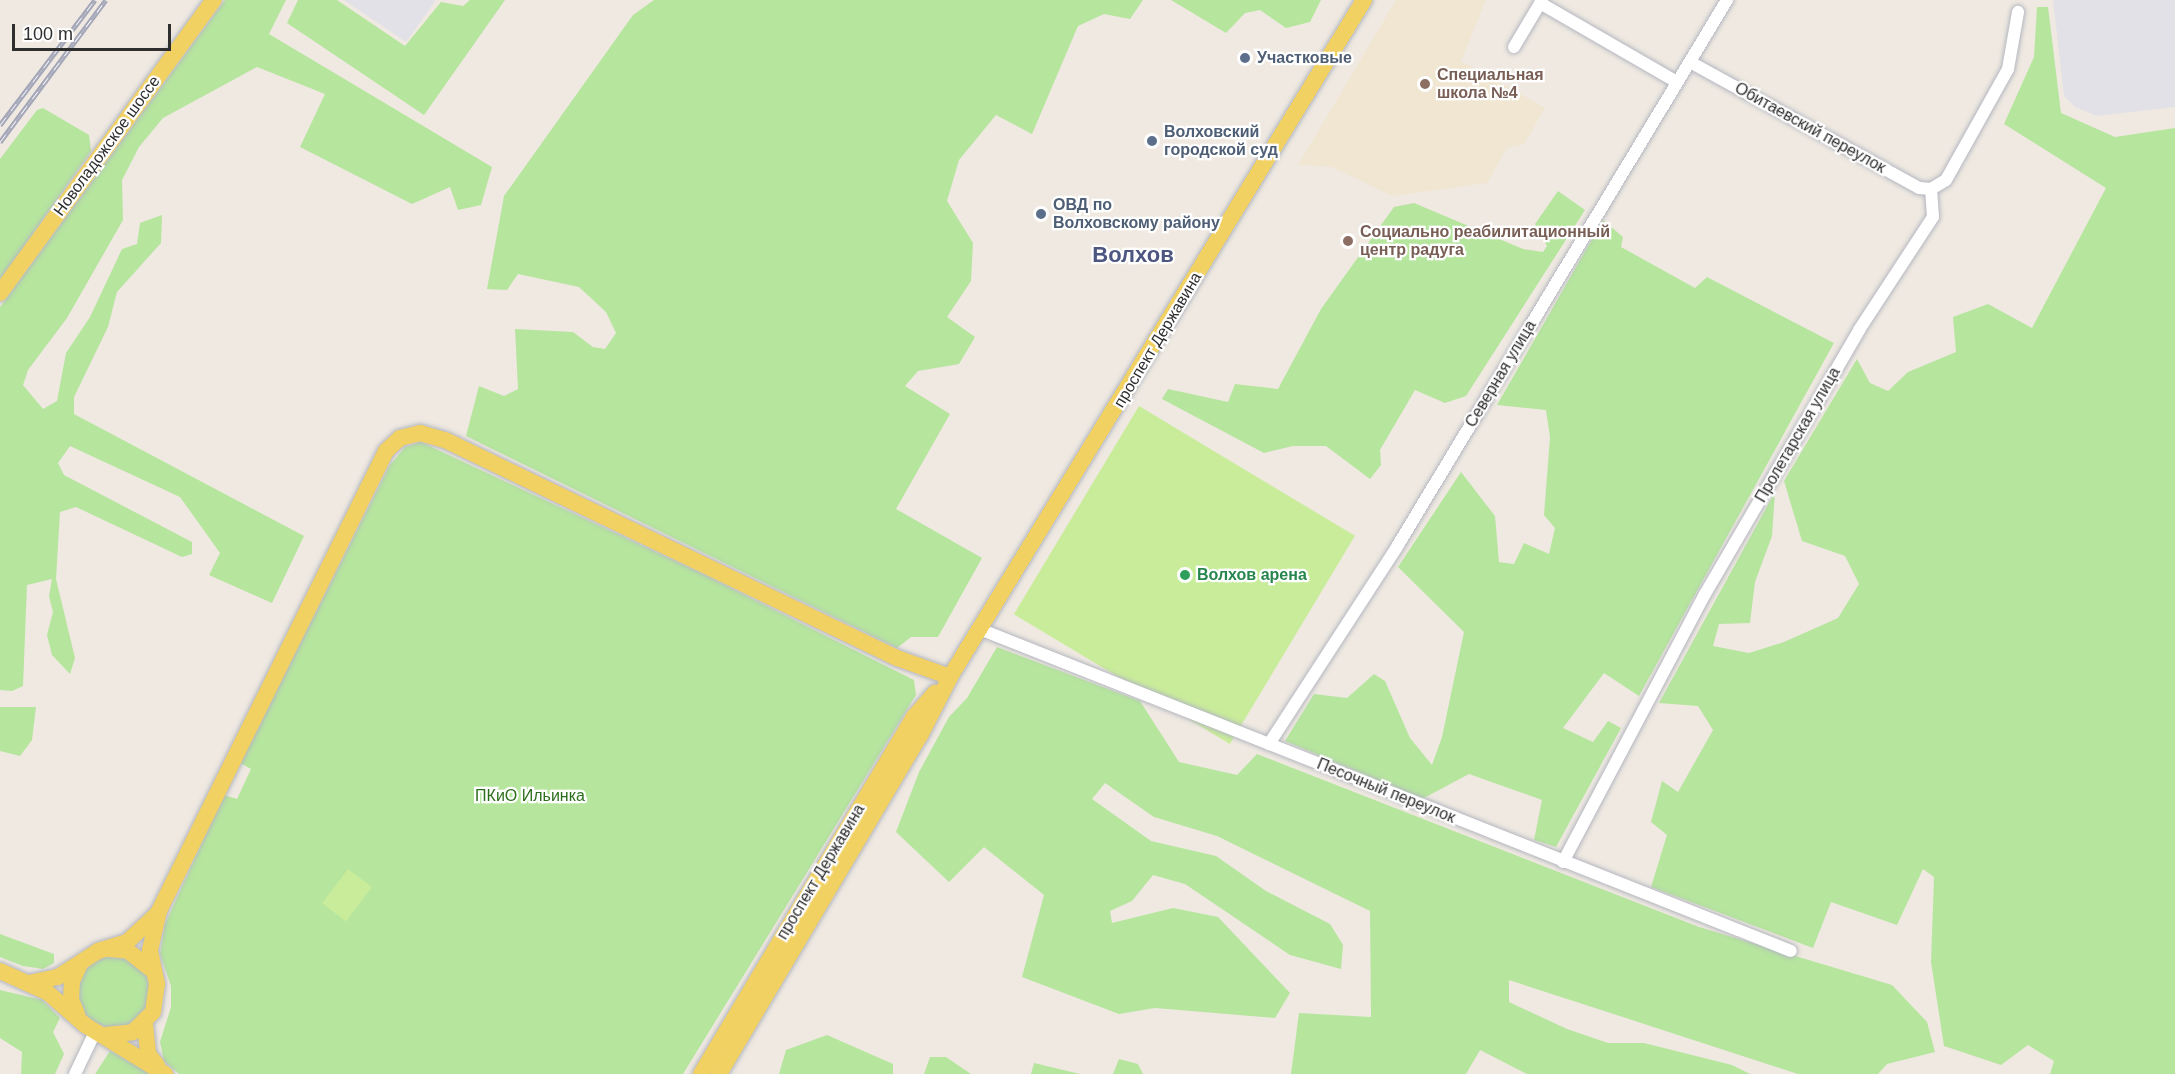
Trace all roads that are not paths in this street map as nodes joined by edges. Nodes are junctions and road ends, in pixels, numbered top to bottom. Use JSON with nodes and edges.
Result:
{"nodes":[{"id":1,"x":213,"y":0,"type":"edge"},
{"id":2,"x":1364,"y":0,"type":"edge"},
{"id":3,"x":1727,"y":0,"type":"edge"},
{"id":4,"x":1541,"y":2,"type":"edge"},
{"id":5,"x":2019,"y":12,"type":"dead end"},
{"id":6,"x":1514,"y":47,"type":"dead end"},
{"id":7,"x":1690,"y":62,"type":"junction"},
{"id":8,"x":1677,"y":82,"type":"junction"},
{"id":9,"x":1931,"y":189,"type":"junction"},
{"id":10,"x":0,"y":293,"type":"edge"},
{"id":11,"x":982,"y":630,"type":"junction"},
{"id":12,"x":950,"y":677,"type":"junction"},
{"id":13,"x":1269,"y":744,"type":"junction"},
{"id":14,"x":1563,"y":862,"type":"junction"},
{"id":15,"x":159,"y":911,"type":"junction"},
{"id":16,"x":98,"y":951,"type":"junction"},
{"id":17,"x":1791,"y":951,"type":"dead end"},
{"id":18,"x":80,"y":964,"type":"junction"},
{"id":19,"x":152,"y":970,"type":"junction"},
{"id":20,"x":0,"y":971,"type":"edge"},
{"id":21,"x":30,"y":983,"type":"junction"},
{"id":22,"x":78,"y":1017,"type":"junction"},
{"id":23,"x":145,"y":1024,"type":"junction"},
{"id":24,"x":100,"y":1033,"type":"junction"},
{"id":25,"x":164,"y":1072,"type":"edge"},
{"id":26,"x":75,"y":1074,"type":"edge"},
{"id":27,"x":701,"y":1074,"type":"edge"},
{"id":28,"x":719,"y":1074,"type":"edge"}],
"edges":[{"from":1,"to":10,"type":"main road","name":"Новоладожское шоссе"},
{"from":2,"to":11,"type":"main road","name":"проспект Державина"},
{"from":3,"to":7,"type":"street","name":"Северная улица"},
{"from":4,"to":6,"type":"street"},
{"from":4,"to":8,"type":"street"},
{"from":5,"to":9,"type":"street"},
{"from":7,"to":8,"type":"street","name":"Северная улица"},
{"from":7,"to":9,"type":"street","name":"Обитаевский переулок"},
{"from":8,"to":13,"type":"street","name":"Северная улица"},
{"from":9,"to":14,"type":"street","name":"Пролетарская улица"},
{"from":11,"to":12,"type":"main road","name":"проспект Державина"},
{"from":11,"to":13,"type":"street","name":"Песочный переулок"},
{"from":12,"to":15,"type":"main road"},
{"from":12,"to":27,"type":"main road","name":"проспект Державина"},
{"from":12,"to":28,"type":"main road","name":"проспект Державина"},
{"from":13,"to":14,"type":"street","name":"Песочный переулок"},
{"from":14,"to":17,"type":"street","name":"Песочный переулок"},
{"from":15,"to":16,"type":"main road"},
{"from":15,"to":19,"type":"main road"},
{"from":16,"to":18,"type":"main road"},
{"from":16,"to":19,"type":"main road"},
{"from":18,"to":21,"type":"main road"},
{"from":18,"to":22,"type":"main road"},
{"from":19,"to":23,"type":"main road"},
{"from":20,"to":21,"type":"main road"},
{"from":21,"to":22,"type":"main road"},
{"from":22,"to":24,"type":"main road"},
{"from":23,"to":24,"type":"main road"},
{"from":23,"to":25,"type":"main road"},
{"from":24,"to":25,"type":"main road"},
{"from":24,"to":26,"type":"street"}]}
